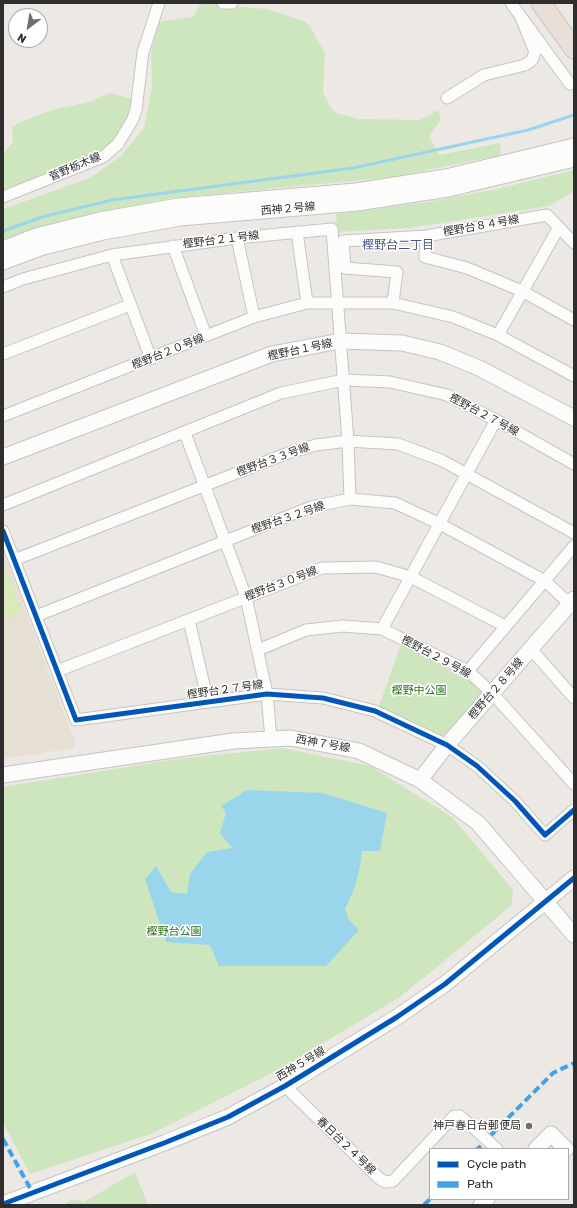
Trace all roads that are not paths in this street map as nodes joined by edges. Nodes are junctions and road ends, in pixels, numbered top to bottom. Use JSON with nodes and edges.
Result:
{"nodes":[{"id":1,"x":159,"y":3,"type":"edge"},
{"id":2,"x":223,"y":3,"type":"edge"},
{"id":3,"x":232,"y":3,"type":"edge"},
{"id":4,"x":510,"y":3,"type":"edge"},
{"id":5,"x":541,"y":3,"type":"edge"},
{"id":6,"x":522,"y":20,"type":"junction"},
{"id":7,"x":573,"y":48,"type":"edge"},
{"id":8,"x":570,"y":84,"type":"dead end"},
{"id":9,"x":448,"y":98,"type":"dead end"},
{"id":10,"x":574,"y":146,"type":"edge"},
{"id":11,"x":574,"y":159,"type":"edge"},
{"id":12,"x":3,"y":197,"type":"edge"},
{"id":13,"x":559,"y":227,"type":"junction"},
{"id":14,"x":297,"y":232,"type":"junction"},
{"id":15,"x":426,"y":236,"type":"junction"},
{"id":16,"x":237,"y":238,"type":"junction"},
{"id":17,"x":574,"y":243,"type":"edge"},
{"id":18,"x":173,"y":246,"type":"junction"},
{"id":19,"x":3,"y":249,"type":"edge"},
{"id":20,"x":112,"y":255,"type":"junction"},
{"id":21,"x":3,"y":262,"type":"edge"},
{"id":22,"x":3,"y":287,"type":"edge"},
{"id":23,"x":522,"y":291,"type":"junction"},
{"id":24,"x":307,"y":303,"type":"junction"},
{"id":25,"x":337,"y":303,"type":"junction"},
{"id":26,"x":393,"y":303,"type":"junction"},
{"id":27,"x":130,"y":304,"type":"junction"},
{"id":28,"x":254,"y":317,"type":"junction"},
{"id":29,"x":574,"y":320,"type":"edge"},
{"id":30,"x":498,"y":335,"type":"junction"},
{"id":31,"x":206,"y":336,"type":"junction"},
{"id":32,"x":340,"y":341,"type":"junction"},
{"id":33,"x":3,"y":354,"type":"edge"},
{"id":34,"x":152,"y":359,"type":"junction"},
{"id":35,"x":574,"y":376,"type":"edge"},
{"id":36,"x":344,"y":380,"type":"junction"},
{"id":37,"x":3,"y":416,"type":"edge"},
{"id":38,"x":574,"y":418,"type":"edge"},
{"id":39,"x":496,"y":420,"type":"junction"},
{"id":40,"x":185,"y":433,"type":"junction"},
{"id":41,"x":348,"y":441,"type":"junction"},
{"id":42,"x":3,"y":457,"type":"edge"},
{"id":43,"x":574,"y":464,"type":"edge"},
{"id":44,"x":468,"y":474,"type":"junction"},
{"id":45,"x":206,"y":486,"type":"junction"},
{"id":46,"x":350,"y":499,"type":"junction"},
{"id":47,"x":3,"y":505,"type":"edge"},
{"id":48,"x":440,"y":524,"type":"junction"},
{"id":49,"x":3,"y":531,"type":"edge"},
{"id":50,"x":574,"y":533,"type":"edge"},
{"id":51,"x":226,"y":540,"type":"junction"},
{"id":52,"x":574,"y":546,"type":"edge"},
{"id":53,"x":14,"y":560,"type":"junction"},
{"id":54,"x":411,"y":577,"type":"junction"},
{"id":55,"x":545,"y":581,"type":"junction"},
{"id":56,"x":246,"y":597,"type":"junction"},
{"id":57,"x":573,"y":604,"type":"edge"},
{"id":58,"x":36,"y":616,"type":"junction"},
{"id":59,"x":189,"y":620,"type":"junction"},
{"id":60,"x":505,"y":626,"type":"junction"},
{"id":61,"x":382,"y":629,"type":"junction"},
{"id":62,"x":531,"y":649,"type":"junction"},
{"id":63,"x":258,"y":650,"type":"junction"},
{"id":64,"x":57,"y":671,"type":"junction"},
{"id":65,"x":468,"y":671,"type":"junction"},
{"id":66,"x":267,"y":694,"type":"junction"},
{"id":67,"x":493,"y":694,"type":"junction"},
{"id":68,"x":574,"y":698,"type":"edge"},
{"id":69,"x":208,"y":702,"type":"junction"},
{"id":70,"x":271,"y":739,"type":"junction"},
{"id":71,"x":447,"y":745,"type":"junction"},
{"id":72,"x":3,"y":775,"type":"edge"},
{"id":73,"x":420,"y":780,"type":"junction"},
{"id":74,"x":574,"y":784,"type":"edge"},
{"id":75,"x":574,"y":810,"type":"edge"},
{"id":76,"x":574,"y":878,"type":"edge"},
{"id":77,"x":546,"y":902,"type":"junction"},
{"id":78,"x":574,"y":935,"type":"edge"},
{"id":79,"x":285,"y":1086,"type":"junction"},
{"id":80,"x":496,"y":1148,"type":"edge"},
{"id":81,"x":537,"y":1148,"type":"edge"},
{"id":82,"x":565,"y":1148,"type":"edge"},
{"id":83,"x":3,"y":1204,"type":"edge"}],
"edges":[{"from":1,"to":12,"type":"street","name":"菅野栃木線"},
{"from":2,"to":3,"type":"street"},
{"from":4,"to":6,"type":"street"},
{"from":5,"to":7,"type":"highway"},
{"from":6,"to":8,"type":"street"},
{"from":6,"to":9,"type":"street"},
{"from":10,"to":19,"type":"street","name":"西神２号線"},
{"from":11,"to":21,"type":"street","name":"西神２号線"},
{"from":13,"to":15,"type":"street","name":"樫野台８４号線"},
{"from":13,"to":17,"type":"street","name":"樫野台８４号線"},
{"from":13,"to":23,"type":"street"},
{"from":14,"to":16,"type":"street","name":"樫野台２１号線"},
{"from":14,"to":24,"type":"street"},
{"from":14,"to":25,"type":"street","name":"樫野台２１号線"},
{"from":15,"to":23,"type":"street"},
{"from":15,"to":26,"type":"street","name":"樫野台８４号線"},
{"from":16,"to":18,"type":"street","name":"樫野台２１号線"},
{"from":16,"to":28,"type":"street"},
{"from":18,"to":20,"type":"street","name":"樫野台２１号線"},
{"from":18,"to":31,"type":"street"},
{"from":20,"to":22,"type":"street","name":"樫野台２１号線"},
{"from":20,"to":27,"type":"street"},
{"from":23,"to":29,"type":"street"},
{"from":23,"to":30,"type":"street"},
{"from":24,"to":25,"type":"street","name":"樫野台２０号線"},
{"from":24,"to":28,"type":"street","name":"樫野台２０号線"},
{"from":25,"to":26,"type":"street","name":"樫野台２０号線"},
{"from":25,"to":32,"type":"street","name":"樫野台２１号線"},
{"from":26,"to":30,"type":"street","name":"樫野台２０号線"},
{"from":27,"to":33,"type":"street"},
{"from":27,"to":34,"type":"street"},
{"from":28,"to":31,"type":"street","name":"樫野台２０号線"},
{"from":30,"to":35,"type":"street","name":"樫野台２０号線"},
{"from":31,"to":34,"type":"street","name":"樫野台２０号線"},
{"from":32,"to":36,"type":"street","name":"樫野台２１号線"},
{"from":32,"to":38,"type":"street","name":"樫野台１号線"},
{"from":32,"to":42,"type":"street","name":"樫野台１号線"},
{"from":34,"to":37,"type":"street","name":"樫野台２０号線"},
{"from":36,"to":39,"type":"street","name":"樫野台２７号線"},
{"from":36,"to":40,"type":"street","name":"樫野台２７号線"},
{"from":36,"to":41,"type":"street","name":"樫野台２１号線"},
{"from":39,"to":43,"type":"street","name":"樫野台２７号線"},
{"from":39,"to":44,"type":"street"},
{"from":40,"to":45,"type":"street"},
{"from":40,"to":47,"type":"street","name":"樫野台２７号線"},
{"from":41,"to":44,"type":"street","name":"樫野台３３号線"},
{"from":41,"to":45,"type":"street","name":"樫野台３３号線"},
{"from":41,"to":46,"type":"street","name":"樫野台２１号線"},
{"from":44,"to":48,"type":"street"},
{"from":44,"to":50,"type":"street","name":"樫野台３３号線"},
{"from":45,"to":51,"type":"street"},
{"from":45,"to":53,"type":"street","name":"樫野台３３号線"},
{"from":46,"to":48,"type":"street","name":"樫野台３２号線"},
{"from":46,"to":51,"type":"street","name":"樫野台３２号線"},
{"from":48,"to":54,"type":"street"},
{"from":48,"to":55,"type":"street","name":"樫野台３２号線"},
{"from":49,"to":53,"type":"street","name":"樫野台２７号線"},
{"from":51,"to":56,"type":"street"},
{"from":51,"to":58,"type":"street","name":"樫野台３２号線"},
{"from":52,"to":55,"type":"street"},
{"from":53,"to":58,"type":"street","name":"樫野台２７号線"},
{"from":54,"to":56,"type":"street","name":"樫野台３０号線"},
{"from":54,"to":60,"type":"street","name":"樫野台３０号線"},
{"from":54,"to":61,"type":"street"},
{"from":55,"to":57,"type":"street","name":"樫野台３２号線"},
{"from":55,"to":60,"type":"street"},
{"from":56,"to":59,"type":"street","name":"樫野台３０号線"},
{"from":56,"to":63,"type":"street"},
{"from":57,"to":62,"type":"street","name":"樫野台２８号線"},
{"from":58,"to":64,"type":"street","name":"樫野台２７号線"},
{"from":59,"to":64,"type":"street","name":"樫野台３０号線"},
{"from":59,"to":69,"type":"street"},
{"from":60,"to":65,"type":"street"},
{"from":61,"to":63,"type":"street","name":"樫野台２９号線"},
{"from":61,"to":65,"type":"street","name":"樫野台２９号線"},
{"from":62,"to":67,"type":"street","name":"樫野台２８号線"},
{"from":62,"to":68,"type":"street"},
{"from":63,"to":66,"type":"street"},
{"from":64,"to":69,"type":"street","name":"樫野台２７号線"},
{"from":65,"to":67,"type":"street","name":"樫野台２９号線"},
{"from":66,"to":69,"type":"street","name":"樫野台２７号線"},
{"from":66,"to":70,"type":"street"},
{"from":66,"to":71,"type":"street","name":"樫野台２７号線"},
{"from":67,"to":71,"type":"street","name":"樫野台２８号線"},
{"from":67,"to":74,"type":"street","name":"樫野台２９号線"},
{"from":70,"to":72,"type":"street","name":"西神７号線"},
{"from":70,"to":73,"type":"street","name":"西神７号線"},
{"from":71,"to":73,"type":"street","name":"樫野台２８号線"},
{"from":71,"to":75,"type":"street","name":"樫野台２７号線"},
{"from":73,"to":77,"type":"street","name":"西神７号線"},
{"from":76,"to":77,"type":"street","name":"西神５号線"},
{"from":77,"to":78,"type":"street","name":"西神７号線"},
{"from":77,"to":79,"type":"street","name":"西神５号線"},
{"from":79,"to":80,"type":"street","name":"春日台２４号線"},
{"from":79,"to":83,"type":"street","name":"西神５号線"},
{"from":81,"to":82,"type":"street"}]}
